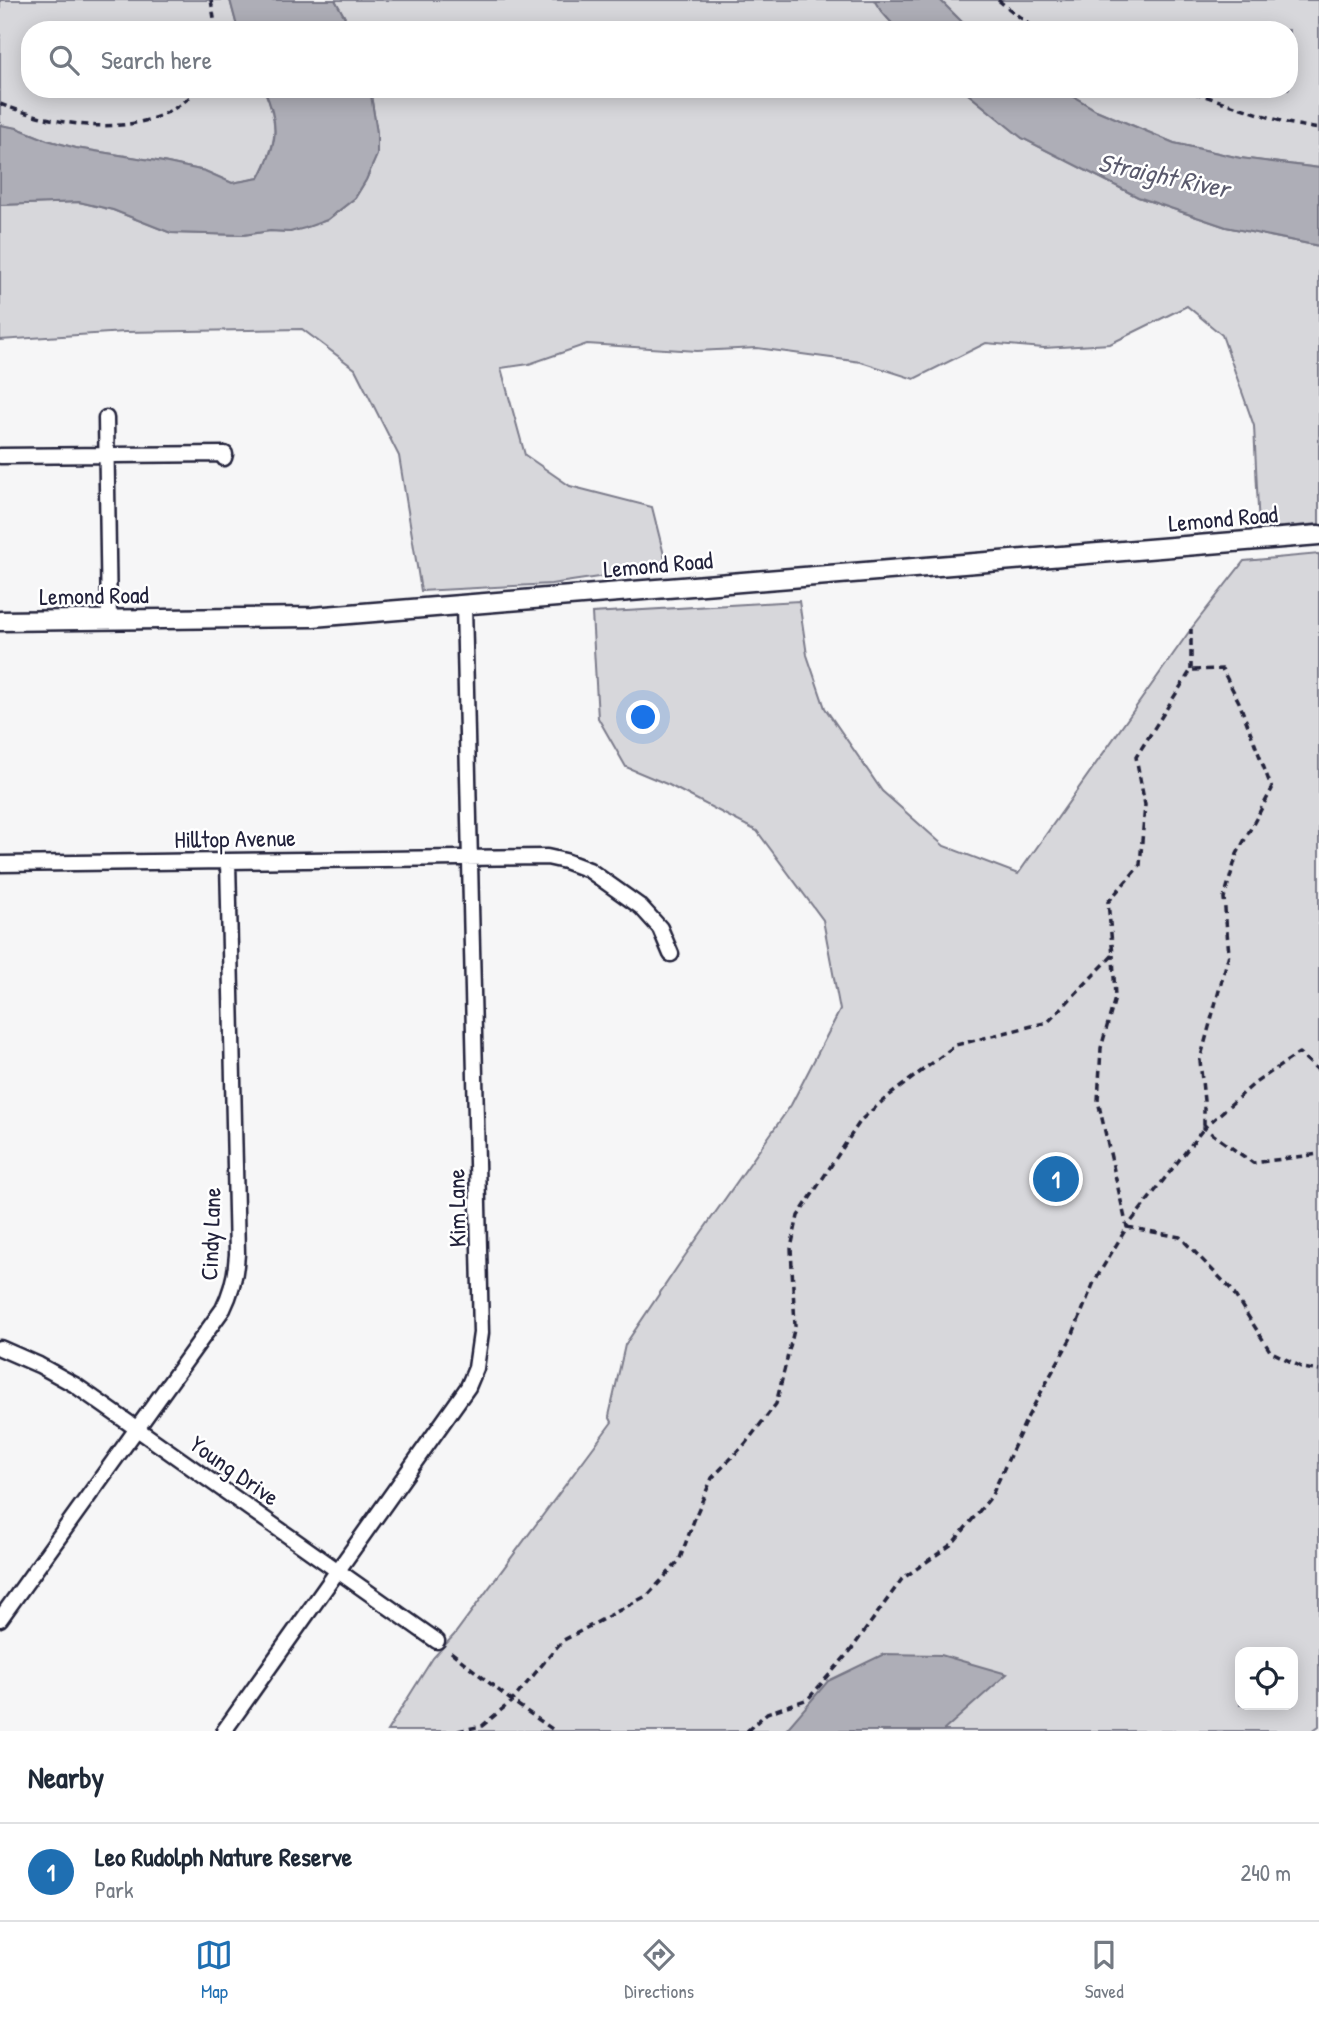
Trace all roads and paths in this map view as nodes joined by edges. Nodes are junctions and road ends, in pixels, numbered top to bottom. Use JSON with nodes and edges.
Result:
{"nodes":[{"id":1,"x":211,"y":0,"type":"edge"},
{"id":2,"x":998,"y":0,"type":"edge"},
{"id":3,"x":214,"y":21,"type":"edge"},
{"id":4,"x":1025,"y":21,"type":"edge"},
{"id":5,"x":190,"y":98,"type":"edge"},
{"id":6,"x":1211,"y":98,"type":"edge"},
{"id":7,"x":0,"y":104,"type":"edge"},
{"id":8,"x":1319,"y":129,"type":"edge"},
{"id":9,"x":106,"y":418,"type":"dead end"},
{"id":10,"x":106,"y":455,"type":"junction"},
{"id":11,"x":0,"y":456,"type":"edge"},
{"id":12,"x":224,"y":458,"type":"dead end"},
{"id":13,"x":1319,"y":535,"type":"edge"},
{"id":14,"x":464,"y":605,"type":"junction"},
{"id":15,"x":108,"y":620,"type":"junction"},
{"id":16,"x":0,"y":621,"type":"edge"},
{"id":17,"x":1191,"y":629,"type":"dead end"},
{"id":18,"x":1191,"y":670,"type":"junction"},
{"id":19,"x":470,"y":858,"type":"junction"},
{"id":20,"x":228,"y":861,"type":"junction"},
{"id":21,"x":0,"y":864,"type":"edge"},
{"id":22,"x":671,"y":954,"type":"dead end"},
{"id":23,"x":1113,"y":955,"type":"junction"},
{"id":24,"x":1319,"y":1071,"type":"edge"},
{"id":25,"x":1204,"y":1128,"type":"junction"},
{"id":26,"x":1319,"y":1154,"type":"edge"},
{"id":27,"x":1127,"y":1227,"type":"junction"},
{"id":28,"x":0,"y":1348,"type":"edge"},
{"id":29,"x":1319,"y":1371,"type":"edge"},
{"id":30,"x":138,"y":1428,"type":"junction"},
{"id":31,"x":338,"y":1571,"type":"junction"},
{"id":32,"x":0,"y":1619,"type":"edge"},
{"id":33,"x":437,"y":1641,"type":"dead end"},
{"id":34,"x":451,"y":1652,"type":"dead end"},
{"id":35,"x":512,"y":1701,"type":"junction"},
{"id":36,"x":224,"y":1731,"type":"edge"},
{"id":37,"x":458,"y":1731,"type":"edge"},
{"id":38,"x":555,"y":1731,"type":"edge"},
{"id":39,"x":747,"y":1731,"type":"edge"}],
"edges":[{"from":1,"to":3,"type":"path"},
{"from":2,"to":4,"type":"path"},
{"from":5,"to":7,"type":"path"},
{"from":6,"to":8,"type":"path"},
{"from":9,"to":10,"type":"street"},
{"from":10,"to":11,"type":"street"},
{"from":10,"to":12,"type":"street"},
{"from":10,"to":15,"type":"street"},
{"from":13,"to":14,"type":"street","name":"Lemond Road"},
{"from":14,"to":15,"type":"street","name":"Lemond Road"},
{"from":14,"to":19,"type":"street","name":"Kim Lane"},
{"from":15,"to":16,"type":"street","name":"Lemond Road"},
{"from":17,"to":18,"type":"path"},
{"from":18,"to":23,"type":"path"},
{"from":18,"to":25,"type":"path"},
{"from":19,"to":20,"type":"street","name":"Hilltop Avenue"},
{"from":19,"to":22,"type":"street","name":"Hilltop Avenue"},
{"from":19,"to":31,"type":"street","name":"Kim Lane"},
{"from":20,"to":21,"type":"street","name":"Hilltop Avenue"},
{"from":20,"to":30,"type":"street","name":"Cindy Lane"},
{"from":23,"to":27,"type":"path"},
{"from":23,"to":35,"type":"path"},
{"from":24,"to":25,"type":"path"},
{"from":25,"to":26,"type":"path"},
{"from":25,"to":27,"type":"path"},
{"from":27,"to":29,"type":"path"},
{"from":27,"to":39,"type":"path"},
{"from":28,"to":30,"type":"street","name":"Young Drive"},
{"from":30,"to":31,"type":"street","name":"Young Drive"},
{"from":30,"to":32,"type":"street","name":"Cindy Lane"},
{"from":31,"to":33,"type":"street","name":"Young Drive"},
{"from":31,"to":36,"type":"street","name":"Kim Lane"},
{"from":34,"to":35,"type":"path"},
{"from":35,"to":37,"type":"path"},
{"from":35,"to":38,"type":"path"}]}
